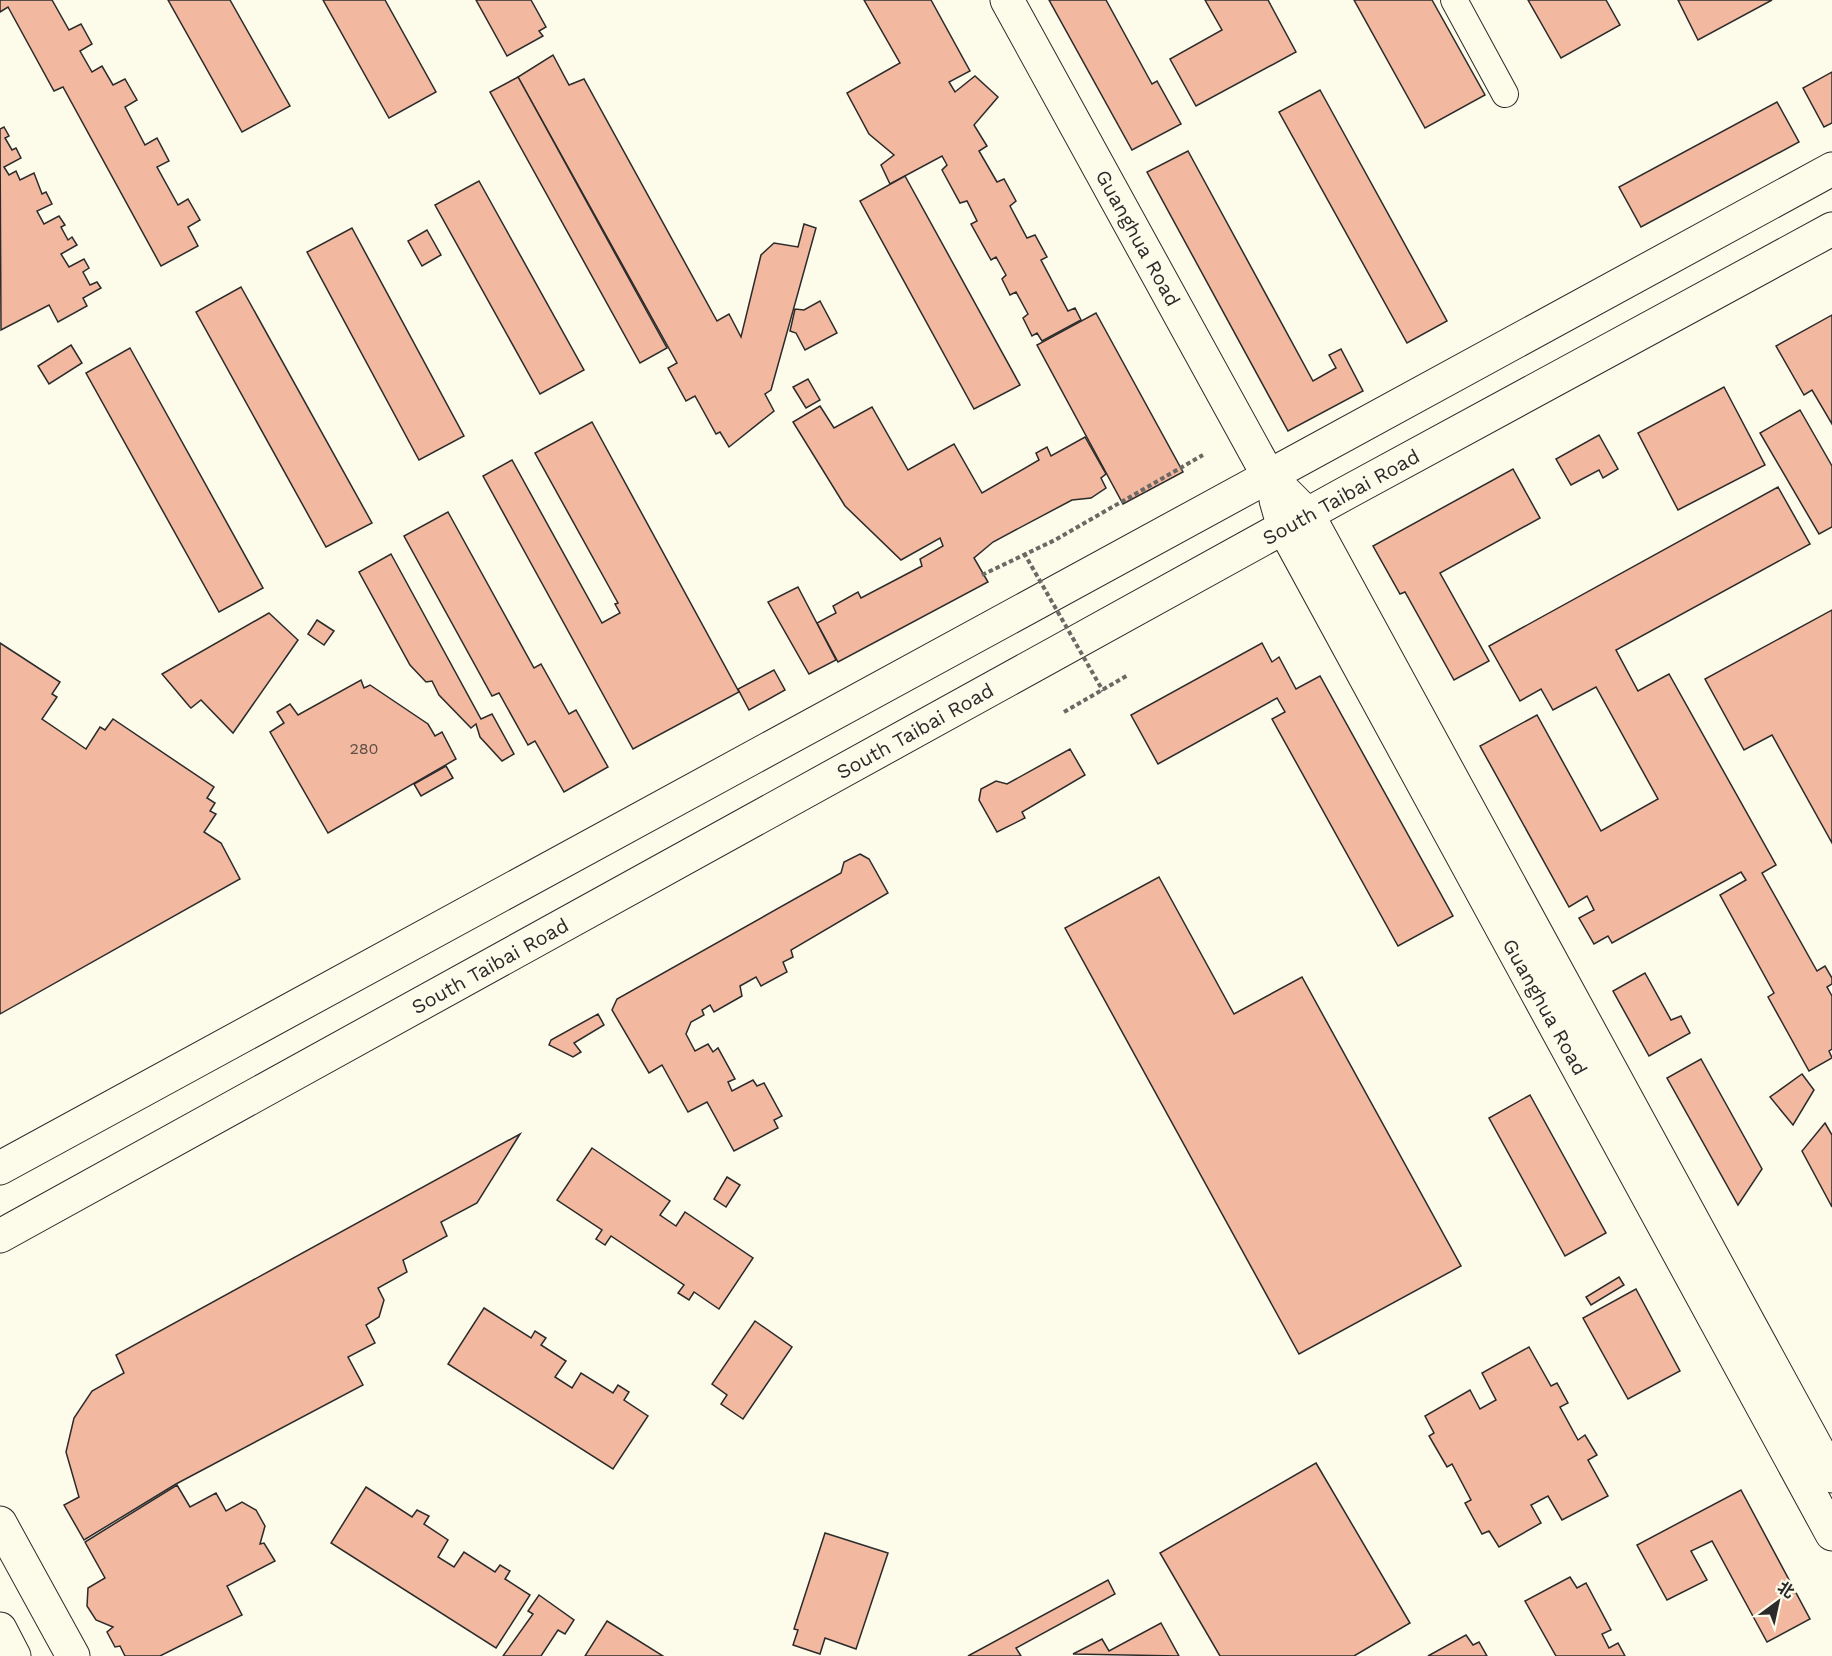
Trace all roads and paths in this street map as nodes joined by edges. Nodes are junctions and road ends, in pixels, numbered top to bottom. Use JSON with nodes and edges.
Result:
{"nodes":[{"id":1,"x":1007,"y":0,"type":"edge"},
{"id":2,"x":1454,"y":0,"type":"edge"},
{"id":3,"x":1505,"y":94,"type":"dead end"},
{"id":4,"x":1832,"y":169,"type":"edge"},
{"id":5,"x":1832,"y":229,"type":"edge"},
{"id":6,"x":1203,"y":455,"type":"dead end"},
{"id":7,"x":1268,"y":475,"type":"junction"},
{"id":8,"x":1296,"y":521,"type":"junction"},
{"id":9,"x":1024,"y":553,"type":"junction"},
{"id":10,"x":982,"y":575,"type":"dead end"},
{"id":11,"x":1128,"y":675,"type":"dead end"},
{"id":12,"x":1103,"y":691,"type":"junction"},
{"id":13,"x":1064,"y":712,"type":"dead end"},
{"id":14,"x":0,"y":1168,"type":"edge"},
{"id":15,"x":0,"y":1236,"type":"edge"},
{"id":16,"x":1832,"y":1476,"type":"edge"},
{"id":17,"x":0,"y":1523,"type":"edge"},
{"id":18,"x":1832,"y":1534,"type":"edge"},
{"id":19,"x":0,"y":1629,"type":"edge"},
{"id":20,"x":14,"y":1656,"type":"edge"},
{"id":21,"x":73,"y":1656,"type":"edge"}],
"edges":[{"from":1,"to":7,"type":"main road","name":"Guanghua Road"},
{"from":2,"to":3,"type":"street"},
{"from":4,"to":7,"type":"main road"},
{"from":5,"to":8,"type":"main road","name":"South Taibai Road"},
{"from":6,"to":9,"type":"path"},
{"from":7,"to":8,"type":"main road","name":"Guanghua Road"},
{"from":7,"to":14,"type":"main road"},
{"from":8,"to":15,"type":"main road","name":"South Taibai Road"},
{"from":8,"to":16,"type":"main road","name":"Guanghua Road"},
{"from":8,"to":18,"type":"main road","name":"Guanghua Road"},
{"from":9,"to":10,"type":"path"},
{"from":9,"to":12,"type":"path","bridge":true},
{"from":11,"to":12,"type":"path"},
{"from":12,"to":13,"type":"path"},
{"from":17,"to":21,"type":"main road"},
{"from":19,"to":20,"type":"main road"}]}
